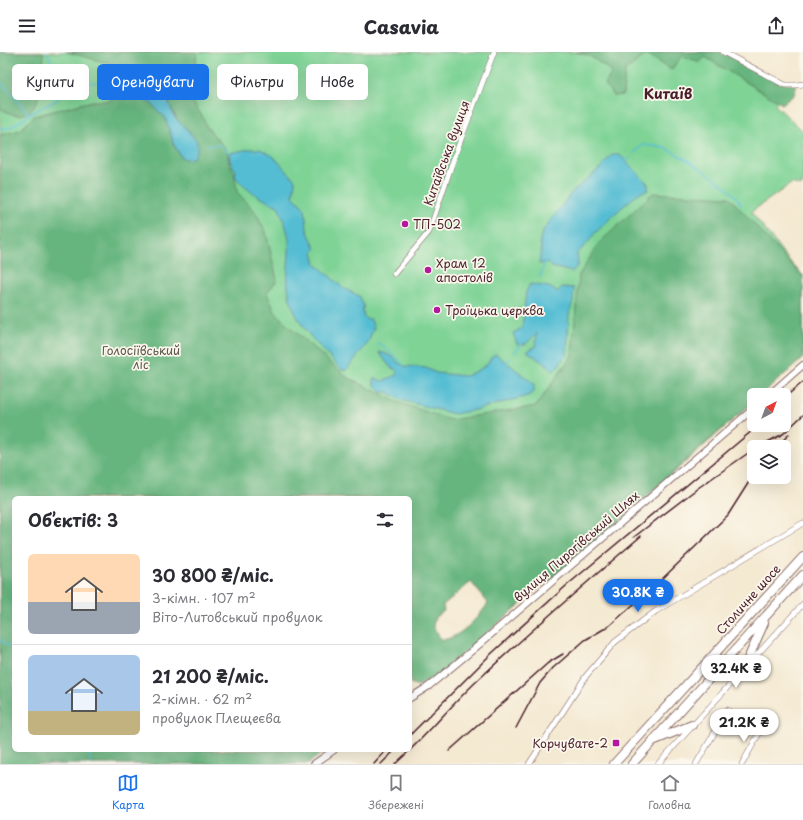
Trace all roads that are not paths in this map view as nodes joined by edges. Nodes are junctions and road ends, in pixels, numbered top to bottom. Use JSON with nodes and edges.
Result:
{"nodes":[{"id":1,"x":494,"y":52,"type":"edge"},
{"id":2,"x":723,"y":52,"type":"edge"},
{"id":3,"x":803,"y":84,"type":"edge"},
{"id":4,"x":394,"y":274,"type":"dead end"},
{"id":5,"x":803,"y":365,"type":"edge"},
{"id":6,"x":776,"y":388,"type":"edge"},
{"id":7,"x":747,"y":414,"type":"edge"},
{"id":8,"x":803,"y":523,"type":"edge"},
{"id":9,"x":803,"y":557,"type":"edge"},
{"id":10,"x":803,"y":576,"type":"edge"},
{"id":11,"x":803,"y":604,"type":"edge"},
{"id":12,"x":768,"y":615,"type":"junction"},
{"id":13,"x":744,"y":668,"type":"junction"},
{"id":14,"x":412,"y":697,"type":"edge"},
{"id":15,"x":728,"y":710,"type":"dead end"},
{"id":16,"x":692,"y":725,"type":"junction"},
{"id":17,"x":761,"y":730,"type":"dead end"},
{"id":18,"x":652,"y":741,"type":"junction"},
{"id":19,"x":331,"y":752,"type":"edge"},
{"id":20,"x":314,"y":764,"type":"edge"},
{"id":21,"x":529,"y":764,"type":"edge"},
{"id":22,"x":614,"y":764,"type":"edge"},
{"id":23,"x":632,"y":764,"type":"edge"},
{"id":24,"x":658,"y":764,"type":"edge"},
{"id":25,"x":696,"y":764,"type":"edge"},
{"id":26,"x":742,"y":764,"type":"edge"}],
"edges":[{"from":1,"to":4,"type":"street","name":"Китаївська вулиця"},
{"from":2,"to":3,"type":"street"},
{"from":5,"to":6,"type":"street"},
{"from":7,"to":14,"type":"street","name":"вулиця Пирогівський Шлях"},
{"from":8,"to":21,"type":"street"},
{"from":9,"to":22,"type":"highway","name":"Столичне шосе"},
{"from":10,"to":12,"type":"highway","name":"Столичне шосе"},
{"from":11,"to":13,"type":"street"},
{"from":12,"to":13,"type":"highway"},
{"from":12,"to":18,"type":"highway","name":"Столичне шосе"},
{"from":13,"to":16,"type":"street"},
{"from":15,"to":25,"type":"street"},
{"from":16,"to":18,"type":"highway"},
{"from":16,"to":24,"type":"street"},
{"from":17,"to":26,"type":"street"},
{"from":18,"to":23,"type":"highway","name":"Столичне шосе"},
{"from":19,"to":20,"type":"street"}]}
